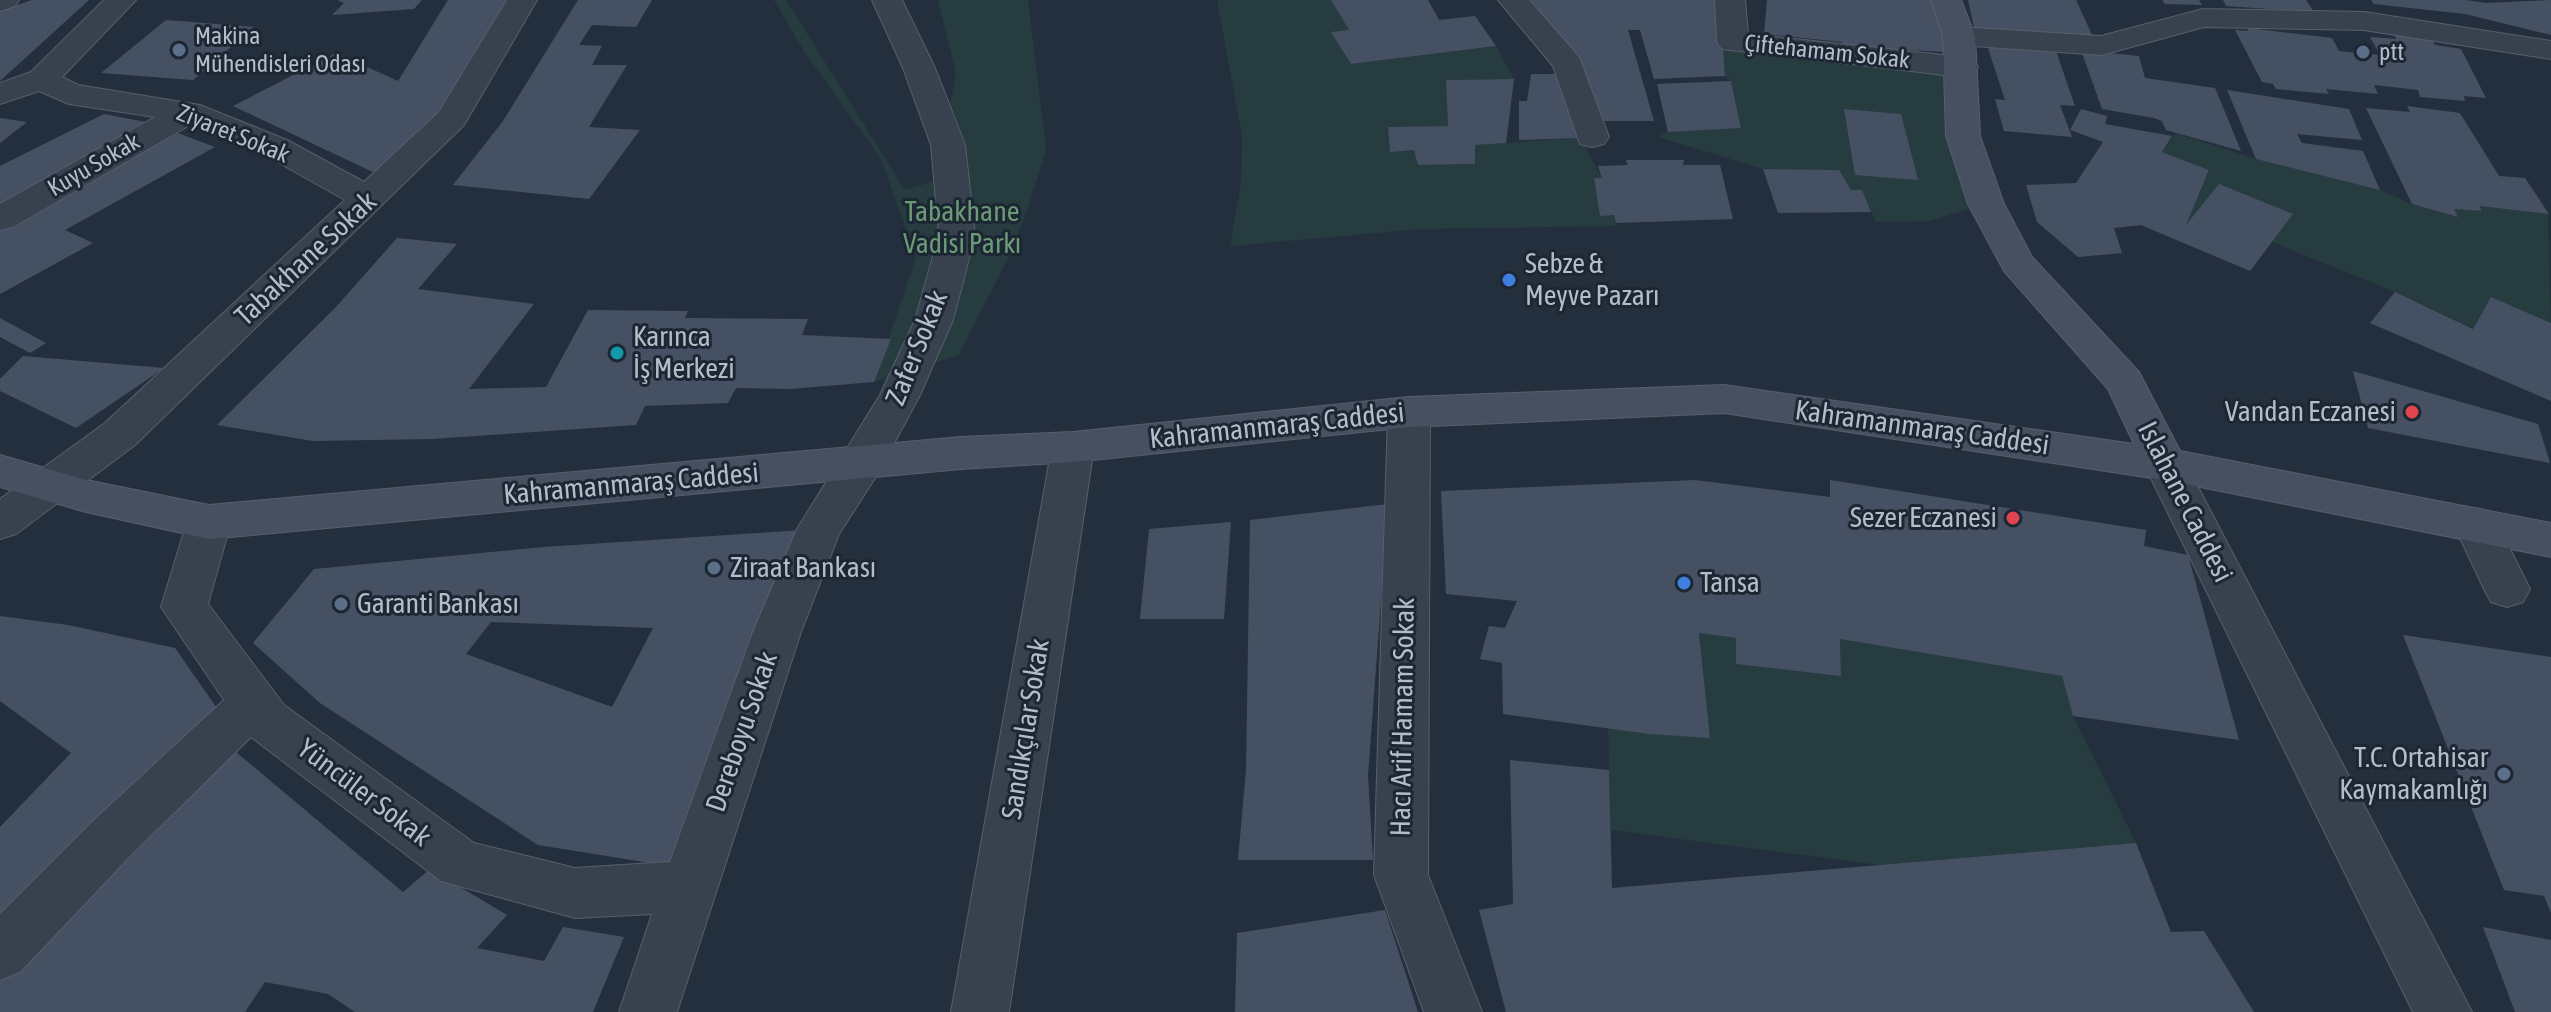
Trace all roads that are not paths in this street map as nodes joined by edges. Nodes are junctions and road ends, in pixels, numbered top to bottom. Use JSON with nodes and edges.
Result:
{"nodes":[{"id":1,"x":121,"y":0,"type":"edge"},
{"id":2,"x":522,"y":0,"type":"edge"},
{"id":3,"x":887,"y":0,"type":"edge"},
{"id":4,"x":1513,"y":0,"type":"edge"},
{"id":5,"x":1730,"y":0,"type":"edge"},
{"id":6,"x":1946,"y":0,"type":"edge"},
{"id":7,"x":2340,"y":0,"type":"edge"},
{"id":8,"x":2364,"y":21,"type":"junction"},
{"id":9,"x":2549,"y":50,"type":"edge"},
{"id":10,"x":1960,"y":51,"type":"junction"},
{"id":11,"x":42,"y":79,"type":"junction"},
{"id":12,"x":0,"y":94,"type":"edge"},
{"id":13,"x":188,"y":112,"type":"junction"},
{"id":14,"x":1592,"y":137,"type":"dead end"},
{"id":15,"x":369,"y":199,"type":"junction"},
{"id":16,"x":0,"y":219,"type":"edge"},
{"id":17,"x":1409,"y":412,"type":"junction"},
{"id":18,"x":1073,"y":447,"type":"junction"},
{"id":19,"x":862,"y":464,"type":"junction"},
{"id":20,"x":2165,"y":464,"type":"junction"},
{"id":21,"x":0,"y":471,"type":"edge"},
{"id":22,"x":52,"y":485,"type":"junction"},
{"id":23,"x":0,"y":522,"type":"edge"},
{"id":24,"x":209,"y":522,"type":"junction"},
{"id":25,"x":2476,"y":525,"type":"junction"},
{"id":26,"x":2551,"y":540,"type":"edge"},
{"id":27,"x":2507,"y":589,"type":"dead end"},
{"id":28,"x":255,"y":702,"type":"junction"},
{"id":29,"x":688,"y":886,"type":"junction"},
{"id":30,"x":0,"y":953,"type":"edge"},
{"id":31,"x":648,"y":1012,"type":"edge"},
{"id":32,"x":980,"y":1012,"type":"edge"},
{"id":33,"x":1453,"y":1012,"type":"edge"},
{"id":34,"x":2443,"y":1012,"type":"edge"}],
"edges":[{"from":1,"to":11,"type":"street"},
{"from":2,"to":15,"type":"street","name":"Tabakhane Sokak"},
{"from":3,"to":19,"type":"street","name":"Zafer Sokak"},
{"from":4,"to":14,"type":"street"},
{"from":5,"to":10,"type":"street","name":"Çiftehamam Sokak"},
{"from":6,"to":10,"type":"street","name":"Islahane Caddesi"},
{"from":7,"to":8,"type":"street"},
{"from":8,"to":9,"type":"street"},
{"from":8,"to":10,"type":"street"},
{"from":10,"to":20,"type":"street","name":"Islahane Caddesi"},
{"from":11,"to":12,"type":"street"},
{"from":11,"to":13,"type":"street","name":"Ziyaret Sokak"},
{"from":13,"to":15,"type":"street","name":"Ziyaret Sokak"},
{"from":13,"to":16,"type":"street","name":"Kuyu Sokak"},
{"from":15,"to":22,"type":"street","name":"Tabakhane Sokak"},
{"from":17,"to":18,"type":"street","name":"Kahramanmaraş Caddesi"},
{"from":17,"to":20,"type":"street","name":"Kahramanmaraş Caddesi"},
{"from":17,"to":33,"type":"street","name":"Hacı Arif Hamam Sokak"},
{"from":18,"to":19,"type":"street","name":"Kahramanmaraş Caddesi"},
{"from":18,"to":32,"type":"street","name":"Sandıkçılar Sokak"},
{"from":19,"to":24,"type":"street","name":"Kahramanmaraş Caddesi"},
{"from":19,"to":29,"type":"street","name":"Dereboyu Sokak"},
{"from":20,"to":25,"type":"street","name":"Kahramanmaraş Caddesi"},
{"from":20,"to":34,"type":"street","name":"Islahane Caddesi"},
{"from":21,"to":22,"type":"street","name":"Kahramanmaraş Caddesi"},
{"from":22,"to":23,"type":"street","name":"Tabakhane Sokak"},
{"from":22,"to":24,"type":"street","name":"Kahramanmaraş Caddesi"},
{"from":24,"to":28,"type":"street","name":"Yüncüler Sokak"},
{"from":25,"to":26,"type":"street","name":"Kahramanmaraş Caddesi"},
{"from":25,"to":27,"type":"street"},
{"from":28,"to":29,"type":"street","name":"Yüncüler Sokak"},
{"from":28,"to":30,"type":"street"},
{"from":29,"to":31,"type":"street","name":"Dereboyu Sokak"}]}
